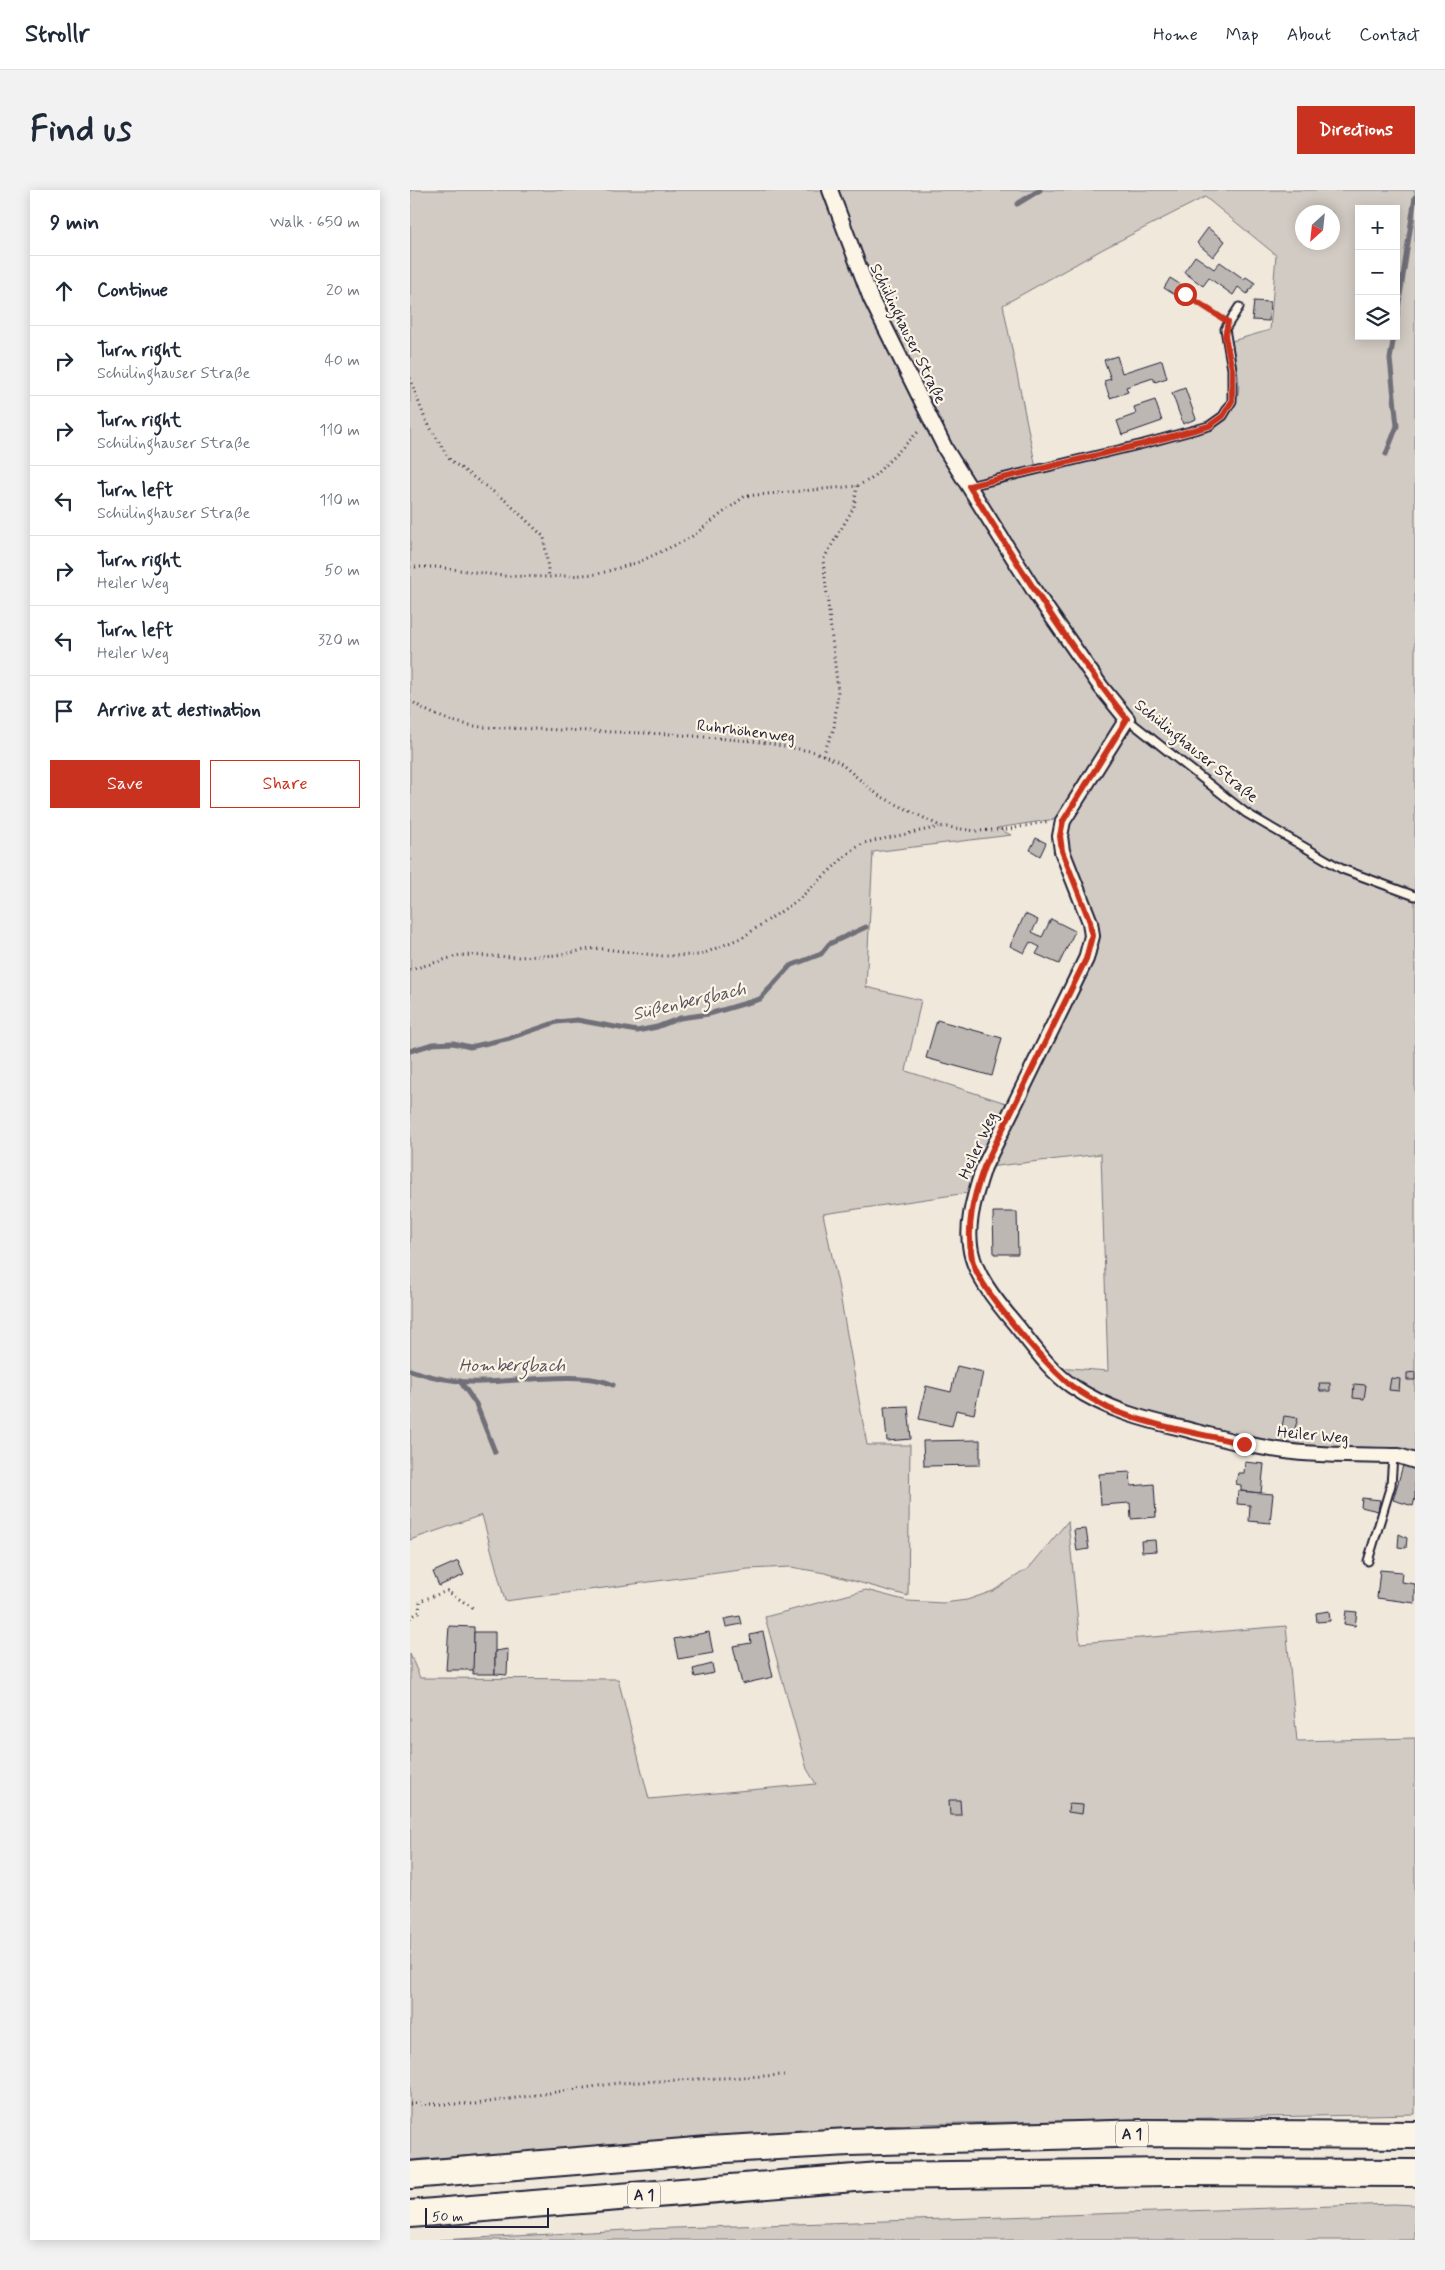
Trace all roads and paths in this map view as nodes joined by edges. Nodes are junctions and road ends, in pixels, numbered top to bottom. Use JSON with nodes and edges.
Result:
{"nodes":[{"id":1,"x":830,"y":190,"type":"edge"},
{"id":2,"x":1185,"y":294,"type":"dead end"},
{"id":3,"x":1238,"y":307,"type":"dead end"},
{"id":4,"x":1228,"y":322,"type":"junction"},
{"id":5,"x":410,"y":378,"type":"edge"},
{"id":6,"x":932,"y":419,"type":"junction"},
{"id":7,"x":856,"y":486,"type":"junction"},
{"id":8,"x":969,"y":486,"type":"junction"},
{"id":9,"x":410,"y":567,"type":"edge"},
{"id":10,"x":549,"y":576,"type":"junction"},
{"id":11,"x":410,"y":700,"type":"edge"},
{"id":12,"x":1127,"y":719,"type":"junction"},
{"id":13,"x":823,"y":755,"type":"junction"},
{"id":14,"x":1063,"y":821,"type":"junction"},
{"id":15,"x":940,"y":826,"type":"junction"},
{"id":16,"x":1415,"y":896,"type":"edge"},
{"id":17,"x":410,"y":970,"type":"edge"},
{"id":18,"x":1392,"y":1456,"type":"junction"},
{"id":19,"x":1415,"y":1461,"type":"edge"},
{"id":20,"x":1368,"y":1562,"type":"dead end"},
{"id":21,"x":473,"y":1608,"type":"dead end"},
{"id":22,"x":410,"y":1618,"type":"edge"},
{"id":23,"x":784,"y":2074,"type":"dead end"},
{"id":24,"x":410,"y":2104,"type":"edge"},
{"id":25,"x":1415,"y":2135,"type":"edge"},
{"id":26,"x":1415,"y":2173,"type":"edge"},
{"id":27,"x":410,"y":2175,"type":"edge"},
{"id":28,"x":410,"y":2214,"type":"edge"}],
"edges":[{"from":1,"to":6,"type":"street","name":"Schülinghauser Straße"},
{"from":2,"to":4,"type":"path"},
{"from":3,"to":4,"type":"lane"},
{"from":4,"to":8,"type":"lane"},
{"from":5,"to":10,"type":"path"},
{"from":6,"to":7,"type":"path"},
{"from":6,"to":8,"type":"street","name":"Schülinghauser Straße"},
{"from":7,"to":10,"type":"path"},
{"from":7,"to":13,"type":"path"},
{"from":8,"to":12,"type":"street","name":"Schülinghauser Straße"},
{"from":9,"to":10,"type":"path"},
{"from":11,"to":13,"type":"path","name":"Ruhrhöhenweg"},
{"from":12,"to":14,"type":"street","name":"Heiler Weg"},
{"from":12,"to":16,"type":"lane","name":"Schülinghauser Straße"},
{"from":13,"to":15,"type":"path","name":"Ruhrhöhenweg"},
{"from":14,"to":15,"type":"path","name":"Ruhrhöhenweg"},
{"from":14,"to":18,"type":"street","name":"Heiler Weg"},
{"from":15,"to":17,"type":"path"},
{"from":18,"to":19,"type":"street","name":"Heiler Weg"},
{"from":18,"to":20,"type":"lane"},
{"from":21,"to":22,"type":"path"},
{"from":23,"to":24,"type":"path"},
{"from":25,"to":27,"type":"highway","number":"A 1"},
{"from":26,"to":28,"type":"highway","number":"A 1"}]}
